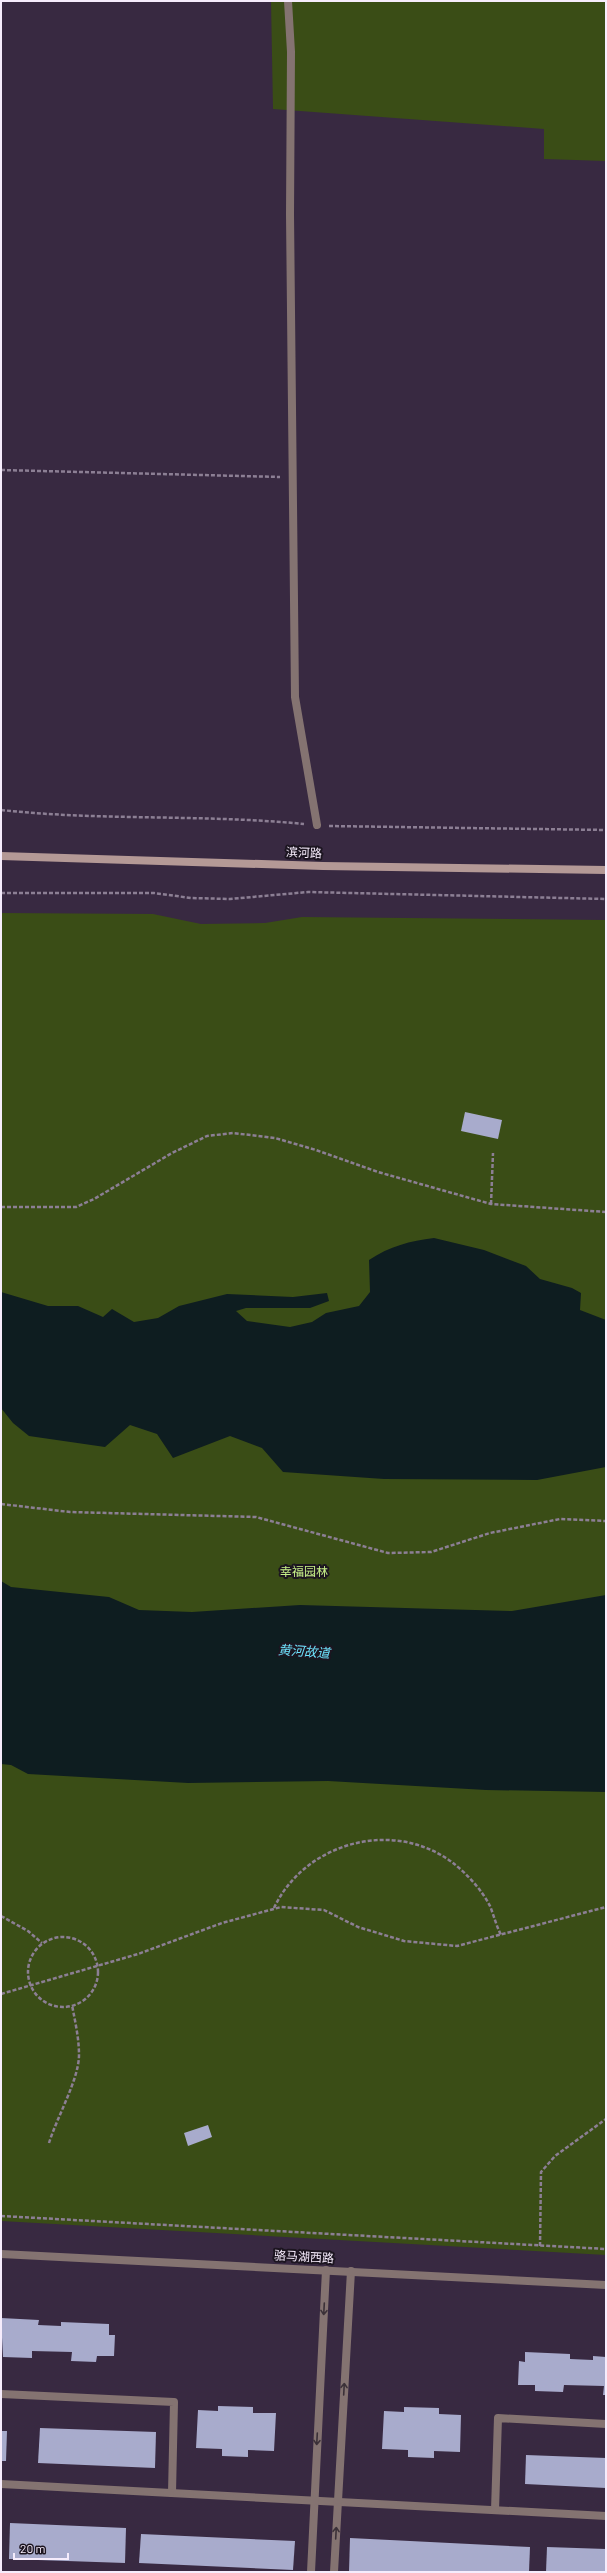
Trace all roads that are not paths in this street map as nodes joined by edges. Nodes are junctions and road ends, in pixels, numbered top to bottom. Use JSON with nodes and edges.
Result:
{"nodes":[{"id":1,"x":288,"y":1,"type":"edge"},
{"id":2,"x":317,"y":825,"type":"dead end"},
{"id":3,"x":1,"y":856,"type":"edge"},
{"id":4,"x":606,"y":870,"type":"edge"},
{"id":5,"x":1,"y":2254,"type":"edge"},
{"id":6,"x":326,"y":2270,"type":"junction"},
{"id":7,"x":351,"y":2272,"type":"junction"},
{"id":8,"x":606,"y":2285,"type":"edge"},
{"id":9,"x":1,"y":2394,"type":"edge"},
{"id":10,"x":606,"y":2424,"type":"edge"},
{"id":11,"x":1,"y":2484,"type":"edge"},
{"id":12,"x":172,"y":2493,"type":"junction"},
{"id":13,"x":314,"y":2500,"type":"junction"},
{"id":14,"x":338,"y":2502,"type":"junction"},
{"id":15,"x":495,"y":2510,"type":"junction"},
{"id":16,"x":606,"y":2516,"type":"edge"},
{"id":17,"x":311,"y":2572,"type":"edge"},
{"id":18,"x":334,"y":2572,"type":"edge"}],
"edges":[{"from":1,"to":2,"type":"street"},
{"from":3,"to":4,"type":"main road","name":"滨河路"},
{"from":5,"to":6,"type":"street","name":"骆马湖西路"},
{"from":6,"to":7,"type":"street","name":"骆马湖西路"},
{"from":6,"to":13,"type":"street","one_way":true},
{"from":7,"to":8,"type":"street","name":"骆马湖西路"},
{"from":14,"to":7,"type":"street","one_way":true},
{"from":9,"to":12,"type":"street"},
{"from":10,"to":15,"type":"street"},
{"from":11,"to":12,"type":"street"},
{"from":12,"to":13,"type":"street"},
{"from":13,"to":14,"type":"street"},
{"from":13,"to":17,"type":"street"},
{"from":14,"to":15,"type":"street"},
{"from":18,"to":14,"type":"street","one_way":true},
{"from":15,"to":16,"type":"street"}]}
